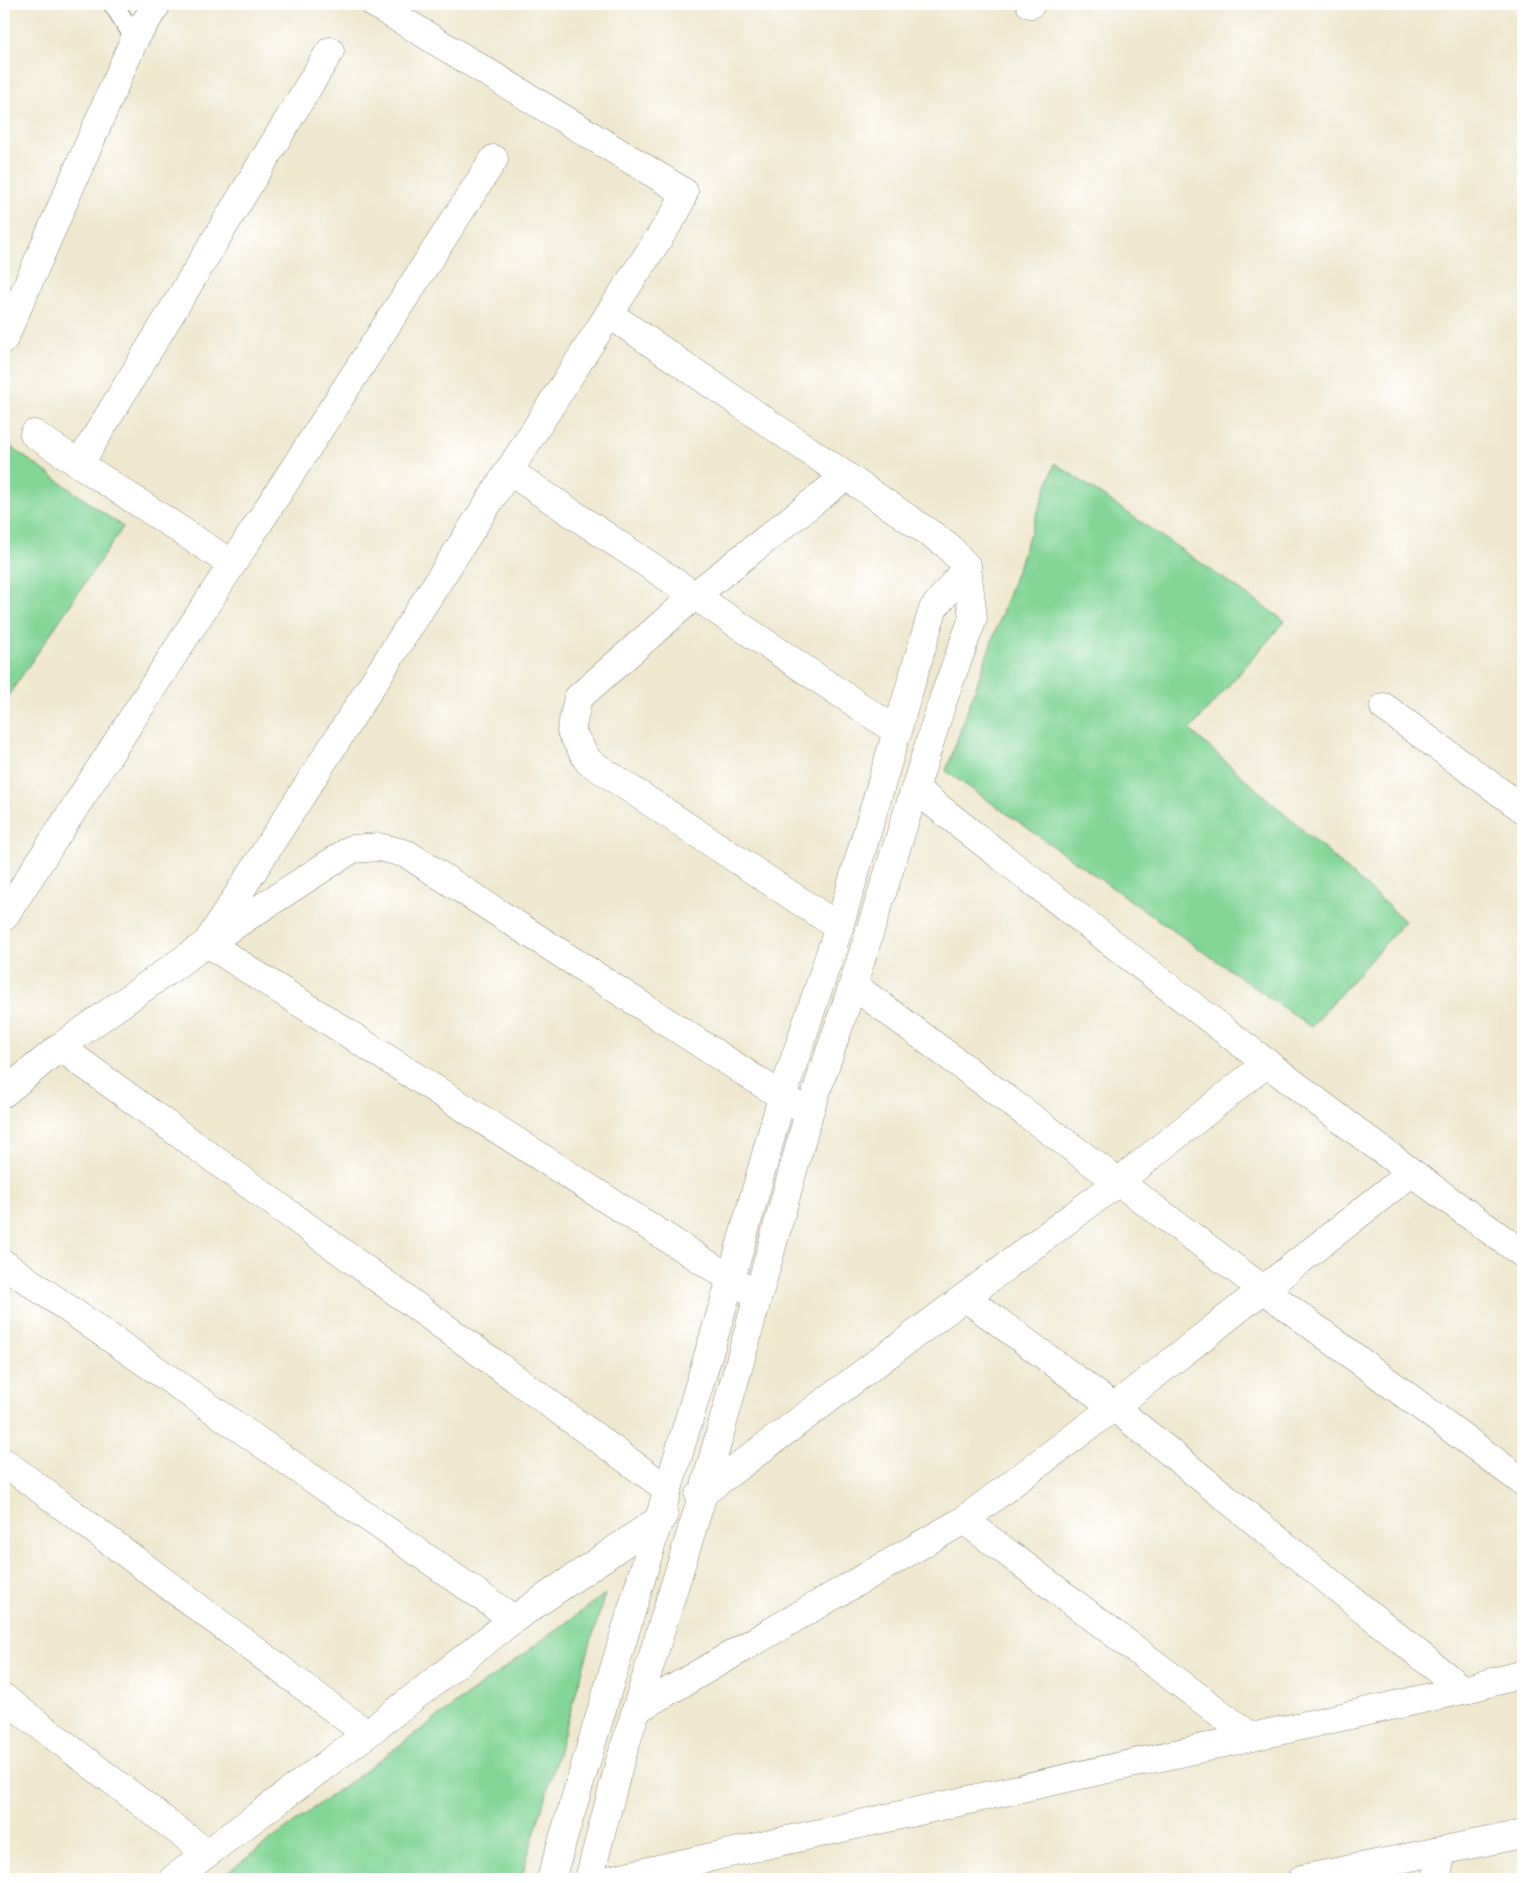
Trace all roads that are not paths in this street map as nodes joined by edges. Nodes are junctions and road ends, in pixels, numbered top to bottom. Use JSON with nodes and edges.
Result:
{"nodes":[{"id":1,"x":113,"y":4,"type":"edge"},
{"id":2,"x":157,"y":4,"type":"edge"},
{"id":3,"x":375,"y":4,"type":"edge"},
{"id":4,"x":135,"y":38,"type":"junction"},
{"id":5,"x":330,"y":52,"type":"dead end"},
{"id":6,"x":494,"y":159,"type":"dead end"},
{"id":7,"x":609,"y":314,"type":"junction"},
{"id":8,"x":4,"y":339,"type":"edge"},
{"id":9,"x":34,"y":434,"type":"dead end"},
{"id":10,"x":80,"y":463,"type":"junction"},
{"id":11,"x":509,"y":471,"type":"junction"},
{"id":12,"x":846,"y":476,"type":"junction"},
{"id":13,"x":232,"y":564,"type":"junction"},
{"id":14,"x":968,"y":567,"type":"junction"},
{"id":15,"x":694,"y":596,"type":"junction"},
{"id":16,"x":1384,"y":706,"type":"dead end"},
{"id":17,"x":898,"y":732,"type":"junction"},
{"id":18,"x":915,"y":789,"type":"junction"},
{"id":19,"x":1523,"y":810,"type":"edge"},
{"id":20,"x":4,"y":917,"type":"edge"},
{"id":21,"x":839,"y":927,"type":"junction"},
{"id":22,"x":207,"y":943,"type":"junction"},
{"id":23,"x":853,"y":985,"type":"junction"},
{"id":24,"x":60,"y":1047,"type":"junction"},
{"id":25,"x":1266,"y":1063,"type":"junction"},
{"id":26,"x":4,"y":1091,"type":"edge"},
{"id":27,"x":782,"y":1097,"type":"junction"},
{"id":28,"x":810,"y":1113,"type":"junction"},
{"id":29,"x":1411,"y":1173,"type":"junction"},
{"id":30,"x":1117,"y":1183,"type":"junction"},
{"id":31,"x":1523,"y":1254,"type":"edge"},
{"id":32,"x":4,"y":1264,"type":"edge"},
{"id":33,"x":731,"y":1279,"type":"junction"},
{"id":34,"x":1263,"y":1290,"type":"junction"},
{"id":35,"x":757,"y":1295,"type":"junction"},
{"id":36,"x":966,"y":1298,"type":"junction"},
{"id":37,"x":1114,"y":1407,"type":"junction"},
{"id":38,"x":4,"y":1462,"type":"edge"},
{"id":39,"x":1523,"y":1482,"type":"edge"},
{"id":40,"x":667,"y":1488,"type":"junction"},
{"id":41,"x":702,"y":1494,"type":"junction"},
{"id":42,"x":659,"y":1519,"type":"junction"},
{"id":43,"x":964,"y":1520,"type":"junction"},
{"id":44,"x":514,"y":1619,"type":"junction"},
{"id":45,"x":1523,"y":1674,"type":"edge"},
{"id":46,"x":1463,"y":1690,"type":"junction"},
{"id":47,"x":4,"y":1698,"type":"edge"},
{"id":48,"x":636,"y":1710,"type":"junction"},
{"id":49,"x":367,"y":1734,"type":"junction"},
{"id":50,"x":1250,"y":1736,"type":"junction"},
{"id":51,"x":1523,"y":1834,"type":"edge"},
{"id":52,"x":1442,"y":1852,"type":"junction"},
{"id":53,"x":207,"y":1853,"type":"junction"},
{"id":54,"x":172,"y":1879,"type":"edge"},
{"id":55,"x":551,"y":1879,"type":"edge"},
{"id":56,"x":589,"y":1879,"type":"edge"},
{"id":57,"x":613,"y":1879,"type":"edge"},
{"id":58,"x":1302,"y":1879,"type":"edge"},
{"id":59,"x":1436,"y":1879,"type":"edge"}],
"edges":[{"from":1,"to":4,"type":"lane"},
{"from":2,"to":4,"type":"street"},
{"from":3,"to":7,"type":"street"},
{"from":4,"to":8,"type":"street"},
{"from":5,"to":10,"type":"street"},
{"from":6,"to":13,"type":"street"},
{"from":7,"to":11,"type":"street"},
{"from":7,"to":12,"type":"street"},
{"from":9,"to":10,"type":"street"},
{"from":10,"to":13,"type":"street"},
{"from":11,"to":15,"type":"street"},
{"from":11,"to":22,"type":"street"},
{"from":12,"to":14,"type":"street"},
{"from":12,"to":15,"type":"street"},
{"from":13,"to":20,"type":"street"},
{"from":14,"to":17,"type":"street"},
{"from":14,"to":18,"type":"street"},
{"from":15,"to":17,"type":"street"},
{"from":15,"to":21,"type":"street"},
{"from":16,"to":19,"type":"street"},
{"from":17,"to":21,"type":"street"},
{"from":18,"to":23,"type":"street"},
{"from":18,"to":25,"type":"street"},
{"from":21,"to":27,"type":"street"},
{"from":22,"to":24,"type":"street"},
{"from":22,"to":27,"type":"street"},
{"from":22,"to":33,"type":"street"},
{"from":23,"to":28,"type":"street"},
{"from":23,"to":30,"type":"street"},
{"from":24,"to":26,"type":"street"},
{"from":24,"to":40,"type":"street"},
{"from":25,"to":29,"type":"street"},
{"from":25,"to":30,"type":"street"},
{"from":27,"to":28,"type":"street"},
{"from":27,"to":33,"type":"street"},
{"from":28,"to":35,"type":"street"},
{"from":29,"to":31,"type":"street"},
{"from":29,"to":34,"type":"street"},
{"from":30,"to":34,"type":"street"},
{"from":30,"to":36,"type":"street"},
{"from":32,"to":44,"type":"street"},
{"from":33,"to":35,"type":"street"},
{"from":33,"to":40,"type":"street"},
{"from":34,"to":37,"type":"street"},
{"from":34,"to":39,"type":"street"},
{"from":35,"to":41,"type":"street"},
{"from":36,"to":37,"type":"street"},
{"from":36,"to":41,"type":"street"},
{"from":37,"to":43,"type":"street"},
{"from":37,"to":46,"type":"street"},
{"from":38,"to":49,"type":"street"},
{"from":40,"to":42,"type":"street"},
{"from":41,"to":42,"type":"street"},
{"from":41,"to":48,"type":"street"},
{"from":42,"to":44,"type":"street"},
{"from":42,"to":55,"type":"street"},
{"from":43,"to":48,"type":"street"},
{"from":43,"to":50,"type":"street"},
{"from":44,"to":49,"type":"street"},
{"from":45,"to":46,"type":"street"},
{"from":46,"to":50,"type":"street"},
{"from":47,"to":53,"type":"street"},
{"from":48,"to":56,"type":"street"},
{"from":49,"to":53,"type":"street"},
{"from":50,"to":57,"type":"street"},
{"from":51,"to":52,"type":"street"},
{"from":52,"to":58,"type":"street"},
{"from":52,"to":59,"type":"street"},
{"from":53,"to":54,"type":"street"}]}
